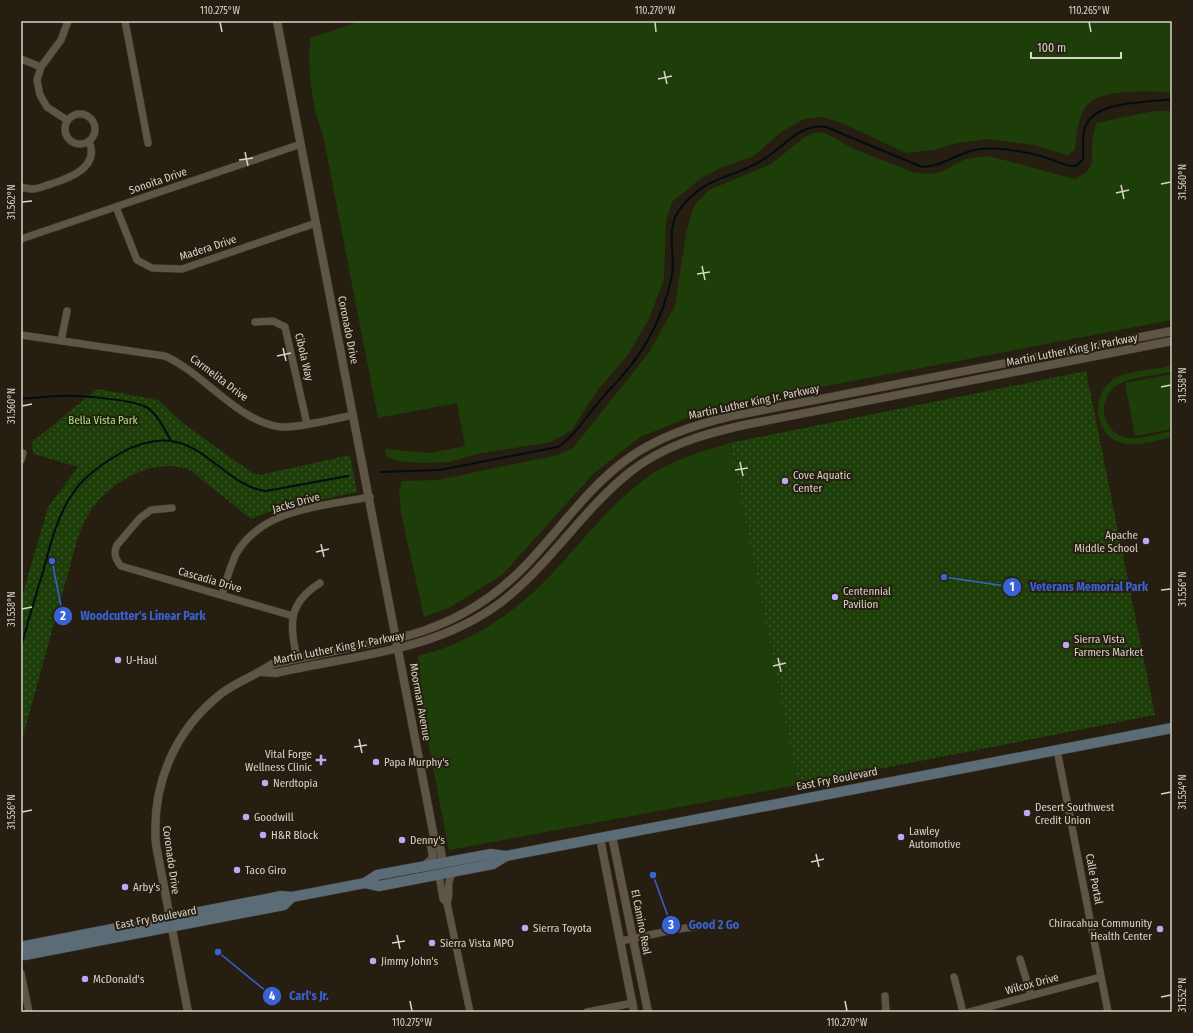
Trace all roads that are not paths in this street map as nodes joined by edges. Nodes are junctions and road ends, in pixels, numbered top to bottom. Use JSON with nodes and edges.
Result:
{"nodes":[{"id":1,"x":68,"y":21,"type":"edge"},
{"id":2,"x":125,"y":21,"type":"edge"},
{"id":3,"x":277,"y":21,"type":"edge"},
{"id":4,"x":21,"y":60,"type":"edge"},
{"id":5,"x":41,"y":67,"type":"junction"},
{"id":6,"x":67,"y":120,"type":"junction"},
{"id":7,"x":89,"y":141,"type":"junction"},
{"id":8,"x":148,"y":143,"type":"dead end"},
{"id":9,"x":301,"y":144,"type":"junction"},
{"id":10,"x":21,"y":187,"type":"edge"},
{"id":11,"x":116,"y":207,"type":"junction"},
{"id":12,"x":316,"y":223,"type":"junction"},
{"id":13,"x":21,"y":239,"type":"edge"},
{"id":14,"x":67,"y":311,"type":"dead end"},
{"id":15,"x":255,"y":322,"type":"dead end"},
{"id":16,"x":1172,"y":331,"type":"edge"},
{"id":17,"x":21,"y":335,"type":"edge"},
{"id":18,"x":60,"y":341,"type":"junction"},
{"id":19,"x":1172,"y":342,"type":"edge"},
{"id":20,"x":353,"y":415,"type":"junction"},
{"id":21,"x":307,"y":424,"type":"junction"},
{"id":22,"x":370,"y":497,"type":"junction"},
{"id":23,"x":172,"y":508,"type":"dead end"},
{"id":24,"x":320,"y":583,"type":"dead end"},
{"id":25,"x":222,"y":595,"type":"junction"},
{"id":26,"x":293,"y":616,"type":"junction"},
{"id":27,"x":398,"y":642,"type":"junction"},
{"id":28,"x":297,"y":658,"type":"junction"},
{"id":29,"x":261,"y":672,"type":"junction"},
{"id":30,"x":1172,"y":728,"type":"edge"},
{"id":31,"x":1057,"y":750,"type":"junction"},
{"id":32,"x":612,"y":836,"type":"junction"},
{"id":33,"x":434,"y":837,"type":"junction"},
{"id":34,"x":600,"y":838,"type":"junction"},
{"id":35,"x":506,"y":856,"type":"junction"},
{"id":36,"x":443,"y":863,"type":"junction"},
{"id":37,"x":424,"y":866,"type":"junction"},
{"id":38,"x":454,"y":872,"type":"junction"},
{"id":39,"x":439,"y":875,"type":"junction"},
{"id":40,"x":364,"y":883,"type":"junction"},
{"id":41,"x":447,"y":903,"type":"junction"},
{"id":42,"x":170,"y":923,"type":"junction"},
{"id":43,"x":695,"y":928,"type":"dead end"},
{"id":44,"x":634,"y":938,"type":"junction"},
{"id":45,"x":621,"y":941,"type":"junction"},
{"id":46,"x":21,"y":949,"type":"edge"},
{"id":47,"x":21,"y":954,"type":"edge"},
{"id":48,"x":1020,"y":959,"type":"dead end"},
{"id":49,"x":21,"y":973,"type":"edge"},
{"id":50,"x":954,"y":977,"type":"dead end"},
{"id":51,"x":1101,"y":977,"type":"junction"},
{"id":52,"x":1031,"y":995,"type":"junction"},
{"id":53,"x":885,"y":996,"type":"dead end"},
{"id":54,"x":633,"y":1003,"type":"junction"},
{"id":55,"x":29,"y":1012,"type":"edge"},
{"id":56,"x":188,"y":1012,"type":"edge"},
{"id":57,"x":470,"y":1012,"type":"edge"},
{"id":58,"x":587,"y":1012,"type":"edge"},
{"id":59,"x":634,"y":1012,"type":"edge"},
{"id":60,"x":648,"y":1012,"type":"edge"},
{"id":61,"x":886,"y":1012,"type":"edge"},
{"id":62,"x":963,"y":1012,"type":"edge"},
{"id":63,"x":969,"y":1012,"type":"edge"},
{"id":64,"x":1108,"y":1012,"type":"edge"}],
"edges":[{"from":1,"to":5,"type":"street"},
{"from":2,"to":8,"type":"street"},
{"from":3,"to":9,"type":"street","name":"Coronado Drive"},
{"from":4,"to":5,"type":"street"},
{"from":5,"to":6,"type":"street"},
{"from":6,"to":7,"type":"street"},
{"from":6,"to":7,"type":"street"},
{"from":7,"to":10,"type":"street"},
{"from":9,"to":11,"type":"street","name":"Sonoita Drive"},
{"from":9,"to":12,"type":"street","name":"Coronado Drive"},
{"from":11,"to":12,"type":"street","name":"Madera Drive"},
{"from":11,"to":13,"type":"street","name":"Sonoita Drive"},
{"from":12,"to":20,"type":"street","name":"Coronado Drive"},
{"from":14,"to":18,"type":"street"},
{"from":15,"to":21,"type":"street","name":"Cibola Way"},
{"from":16,"to":27,"type":"street","name":"Martin Luther King Jr. Parkway"},
{"from":17,"to":18,"type":"street","name":"Carmelita Drive"},
{"from":18,"to":21,"type":"street","name":"Carmelita Drive"},
{"from":19,"to":27,"type":"street","name":"Martin Luther King Jr. Parkway"},
{"from":20,"to":21,"type":"street","name":"Carmelita Drive"},
{"from":20,"to":22,"type":"street","name":"Coronado Drive"},
{"from":22,"to":25,"type":"street","name":"Jacks Drive"},
{"from":22,"to":27,"type":"street","name":"Coronado Drive"},
{"from":23,"to":25,"type":"street","name":"Cascadia Drive"},
{"from":24,"to":26,"type":"street"},
{"from":25,"to":26,"type":"street","name":"Cascadia Drive"},
{"from":26,"to":28,"type":"street"},
{"from":27,"to":28,"type":"street","name":"Martin Luther King Jr. Parkway"},
{"from":27,"to":29,"type":"street","name":"Martin Luther King Jr. Parkway"},
{"from":27,"to":33,"type":"street","name":"Moorman Avenue"},
{"from":28,"to":29,"type":"street","name":"Martin Luther King Jr. Parkway"},
{"from":29,"to":42,"type":"street","name":"Coronado Drive"},
{"from":30,"to":31,"type":"main road","name":"East Fry Boulevard"},
{"from":31,"to":32,"type":"main road","name":"East Fry Boulevard"},
{"from":31,"to":51,"type":"street","name":"Calle Portal"},
{"from":32,"to":34,"type":"main road","name":"East Fry Boulevard"},
{"from":32,"to":44,"type":"street","name":"El Camino Real"},
{"from":33,"to":36,"type":"street","name":"Moorman Avenue"},
{"from":33,"to":37,"type":"street","name":"Moorman Avenue"},
{"from":34,"to":35,"type":"main road","name":"East Fry Boulevard"},
{"from":34,"to":45,"type":"street"},
{"from":35,"to":36,"type":"main road","name":"East Fry Boulevard"},
{"from":35,"to":38,"type":"main road","name":"East Fry Boulevard"},
{"from":36,"to":37,"type":"main road","name":"East Fry Boulevard"},
{"from":37,"to":40,"type":"main road","name":"East Fry Boulevard"},
{"from":38,"to":39,"type":"main road","name":"East Fry Boulevard"},
{"from":38,"to":41,"type":"street"},
{"from":39,"to":40,"type":"main road","name":"East Fry Boulevard"},
{"from":39,"to":41,"type":"street"},
{"from":40,"to":42,"type":"main road","name":"East Fry Boulevard"},
{"from":41,"to":57,"type":"street"},
{"from":42,"to":46,"type":"main road","name":"East Fry Boulevard"},
{"from":42,"to":47,"type":"main road","name":"East Fry Boulevard"},
{"from":42,"to":56,"type":"street","name":"Coronado Drive"},
{"from":43,"to":44,"type":"street"},
{"from":44,"to":45,"type":"street"},
{"from":44,"to":60,"type":"street","name":"El Camino Real"},
{"from":45,"to":54,"type":"street"},
{"from":48,"to":52,"type":"street"},
{"from":49,"to":55,"type":"street"},
{"from":50,"to":62,"type":"street"},
{"from":51,"to":52,"type":"street","name":"Wilcox Drive"},
{"from":51,"to":64,"type":"street","name":"Calle Portal"},
{"from":52,"to":63,"type":"street","name":"Wilcox Drive"},
{"from":53,"to":61,"type":"street"},
{"from":54,"to":58,"type":"street"},
{"from":54,"to":59,"type":"street"}]}
